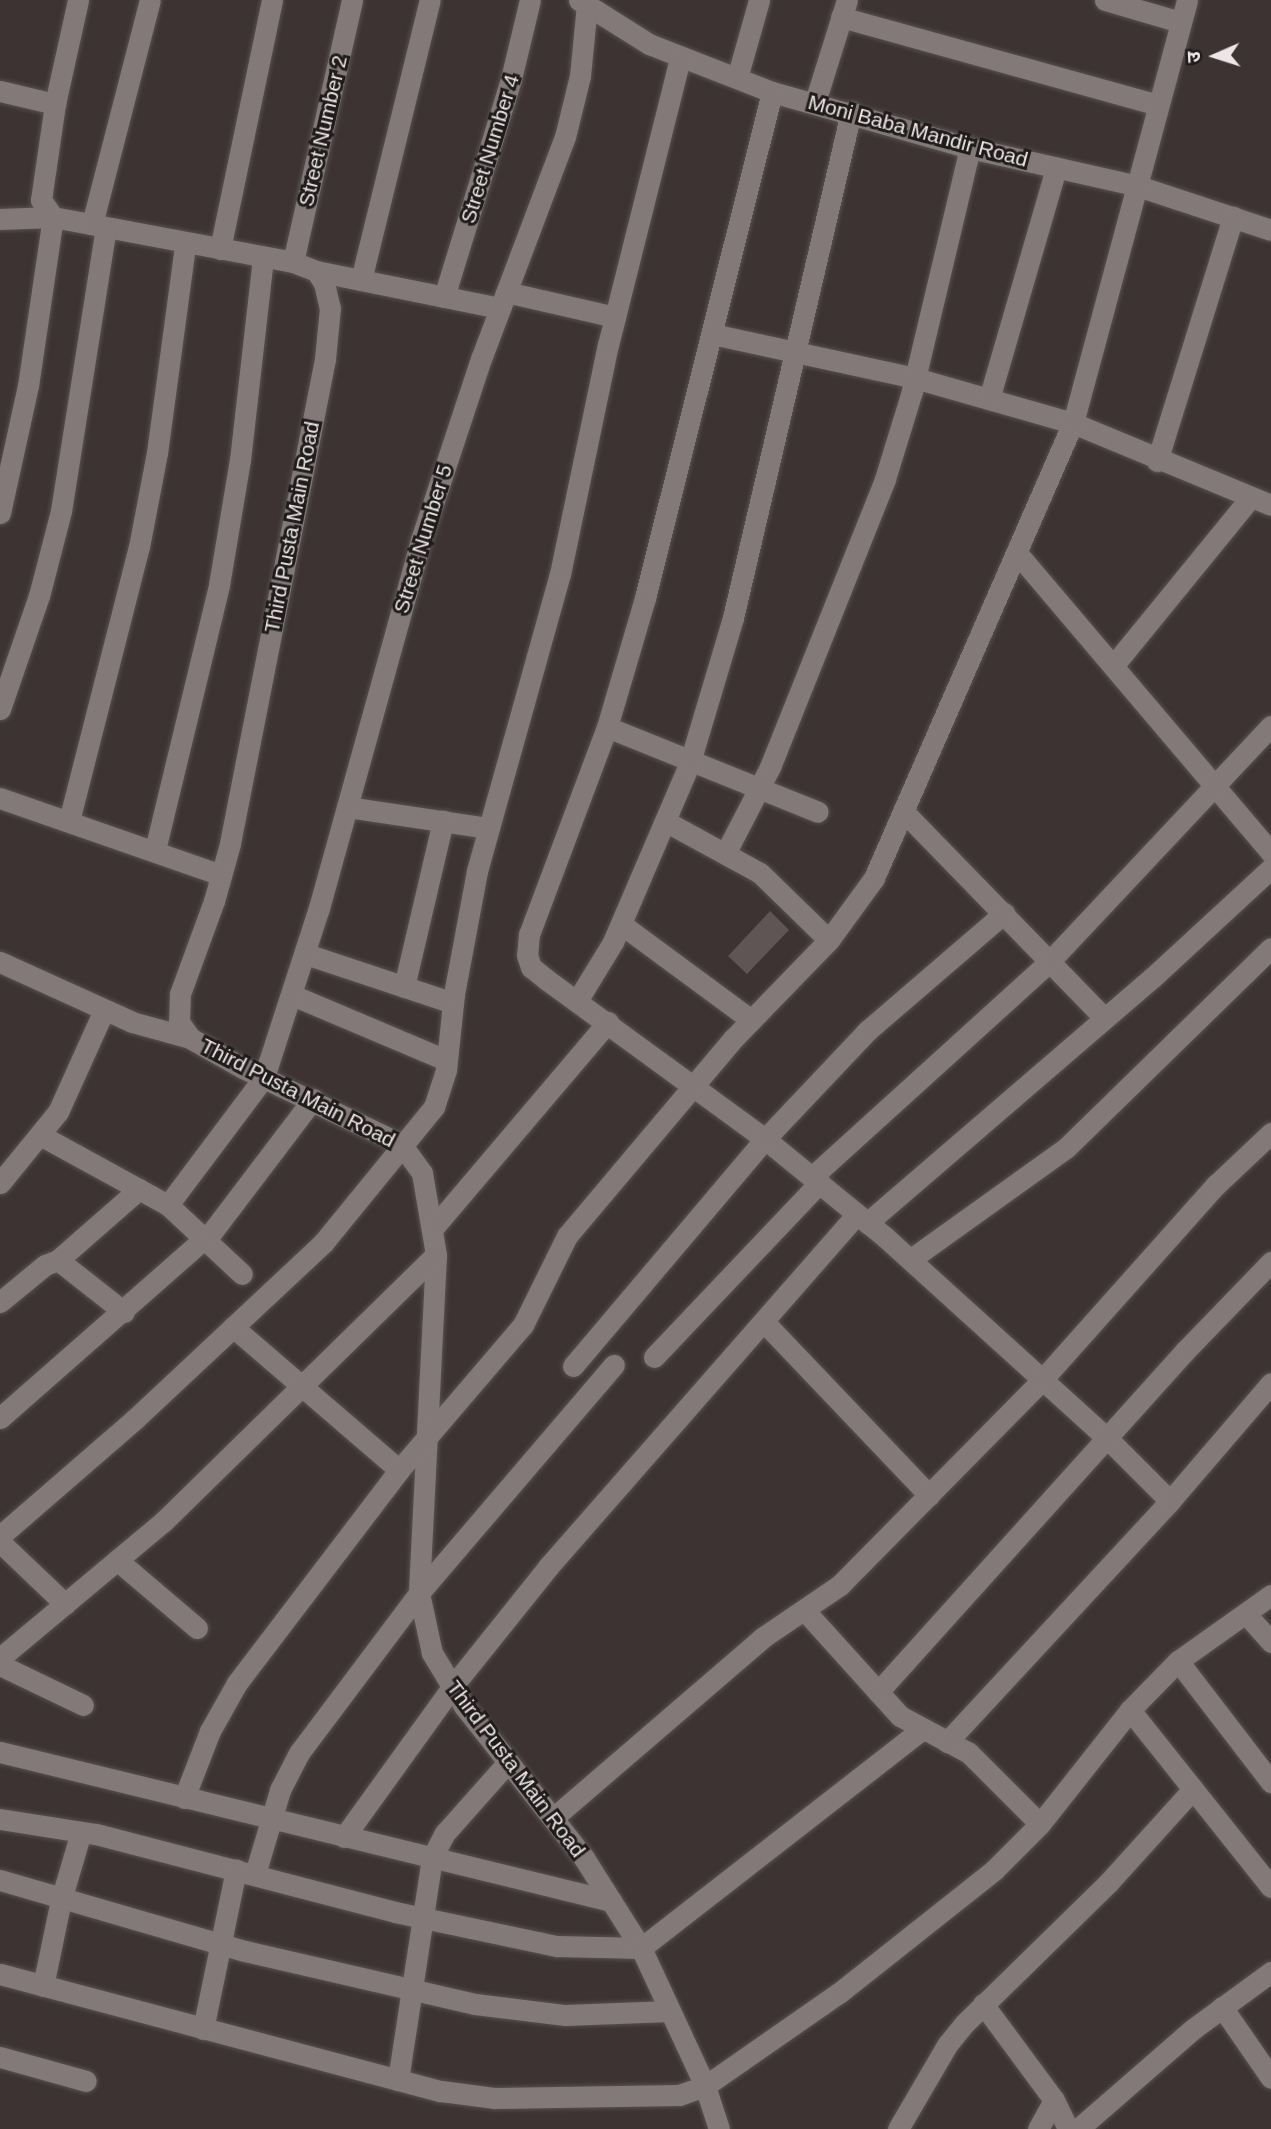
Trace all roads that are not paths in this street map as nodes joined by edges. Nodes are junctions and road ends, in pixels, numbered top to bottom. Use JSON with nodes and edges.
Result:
{"nodes":[{"id":1,"x":78,"y":0,"type":"edge"},
{"id":2,"x":150,"y":0,"type":"edge"},
{"id":3,"x":272,"y":0,"type":"edge"},
{"id":4,"x":352,"y":0,"type":"edge"},
{"id":5,"x":430,"y":0,"type":"edge"},
{"id":6,"x":530,"y":0,"type":"edge"},
{"id":7,"x":759,"y":0,"type":"edge"},
{"id":8,"x":1105,"y":0,"type":"edge"},
{"id":9,"x":1187,"y":0,"type":"edge"},
{"id":10,"x":583,"y":2,"type":"edge"},
{"id":11,"x":844,"y":8,"type":"edge"},
{"id":12,"x":614,"y":10,"type":"edge"},
{"id":13,"x":1180,"y":22,"type":"junction"},
{"id":14,"x":680,"y":59,"type":"junction"},
{"id":15,"x":737,"y":78,"type":"junction"},
{"id":16,"x":0,"y":90,"type":"edge"},
{"id":17,"x":772,"y":92,"type":"junction"},
{"id":18,"x":815,"y":102,"type":"junction"},
{"id":19,"x":55,"y":104,"type":"junction"},
{"id":20,"x":1155,"y":104,"type":"junction"},
{"id":21,"x":851,"y":112,"type":"junction"},
{"id":22,"x":970,"y":148,"type":"junction"},
{"id":23,"x":1056,"y":168,"type":"junction"},
{"id":24,"x":1138,"y":186,"type":"junction"},
{"id":25,"x":1233,"y":216,"type":"junction"},
{"id":26,"x":53,"y":217,"type":"junction"},
{"id":27,"x":0,"y":219,"type":"edge"},
{"id":28,"x":99,"y":226,"type":"junction"},
{"id":29,"x":1271,"y":230,"type":"edge"},
{"id":30,"x":186,"y":245,"type":"junction"},
{"id":31,"x":220,"y":249,"type":"junction"},
{"id":32,"x":263,"y":257,"type":"junction"},
{"id":33,"x":293,"y":262,"type":"junction"},
{"id":34,"x":316,"y":271,"type":"junction"},
{"id":35,"x":360,"y":280,"type":"junction"},
{"id":36,"x":444,"y":297,"type":"junction"},
{"id":37,"x":503,"y":300,"type":"junction"},
{"id":38,"x":615,"y":317,"type":"junction"},
{"id":39,"x":712,"y":334,"type":"junction"},
{"id":40,"x":796,"y":352,"type":"junction"},
{"id":41,"x":915,"y":378,"type":"junction"},
{"id":42,"x":989,"y":399,"type":"junction"},
{"id":43,"x":1073,"y":423,"type":"junction"},
{"id":44,"x":1157,"y":461,"type":"junction"},
{"id":45,"x":1261,"y":501,"type":"edge"},
{"id":46,"x":0,"y":513,"type":"edge"},
{"id":47,"x":1017,"y":553,"type":"junction"},
{"id":48,"x":1113,"y":666,"type":"junction"},
{"id":49,"x":0,"y":709,"type":"edge"},
{"id":50,"x":1271,"y":726,"type":"edge"},
{"id":51,"x":607,"y":727,"type":"junction"},
{"id":52,"x":690,"y":762,"type":"junction"},
{"id":53,"x":1216,"y":785,"type":"junction"},
{"id":54,"x":760,"y":788,"type":"junction"},
{"id":55,"x":0,"y":798,"type":"edge"},
{"id":56,"x":347,"y":807,"type":"junction"},
{"id":57,"x":818,"y":812,"type":"dead end"},
{"id":58,"x":904,"y":812,"type":"junction"},
{"id":59,"x":69,"y":821,"type":"junction"},
{"id":60,"x":443,"y":821,"type":"junction"},
{"id":61,"x":665,"y":821,"type":"junction"},
{"id":62,"x":488,"y":828,"type":"junction"},
{"id":63,"x":155,"y":850,"type":"junction"},
{"id":64,"x":726,"y":852,"type":"junction"},
{"id":65,"x":1271,"y":853,"type":"edge"},
{"id":66,"x":1271,"y":869,"type":"edge"},
{"id":67,"x":221,"y":875,"type":"junction"},
{"id":68,"x":1004,"y":913,"type":"junction"},
{"id":69,"x":621,"y":924,"type":"junction"},
{"id":70,"x":829,"y":940,"type":"junction"},
{"id":71,"x":1271,"y":948,"type":"edge"},
{"id":72,"x":306,"y":954,"type":"junction"},
{"id":73,"x":1051,"y":961,"type":"junction"},
{"id":74,"x":0,"y":962,"type":"edge"},
{"id":75,"x":404,"y":987,"type":"junction"},
{"id":76,"x":292,"y":995,"type":"junction"},
{"id":77,"x":577,"y":1001,"type":"junction"},
{"id":78,"x":453,"y":1003,"type":"junction"},
{"id":79,"x":104,"y":1010,"type":"junction"},
{"id":80,"x":1104,"y":1018,"type":"junction"},
{"id":81,"x":751,"y":1020,"type":"junction"},
{"id":82,"x":608,"y":1022,"type":"junction"},
{"id":83,"x":190,"y":1038,"type":"junction"},
{"id":84,"x":446,"y":1060,"type":"junction"},
{"id":85,"x":264,"y":1077,"type":"junction"},
{"id":86,"x":691,"y":1086,"type":"junction"},
{"id":87,"x":313,"y":1099,"type":"junction"},
{"id":88,"x":1271,"y":1133,"type":"edge"},
{"id":89,"x":40,"y":1135,"type":"junction"},
{"id":90,"x":765,"y":1139,"type":"junction"},
{"id":91,"x":401,"y":1144,"type":"junction"},
{"id":92,"x":816,"y":1179,"type":"junction"},
{"id":93,"x":0,"y":1183,"type":"edge"},
{"id":94,"x":139,"y":1189,"type":"junction"},
{"id":95,"x":168,"y":1205,"type":"junction"},
{"id":96,"x":862,"y":1219,"type":"junction"},
{"id":97,"x":434,"y":1227,"type":"junction"},
{"id":98,"x":203,"y":1240,"type":"junction"},
{"id":99,"x":436,"y":1255,"type":"junction"},
{"id":100,"x":911,"y":1259,"type":"junction"},
{"id":101,"x":58,"y":1260,"type":"junction"},
{"id":102,"x":1271,"y":1262,"type":"edge"},
{"id":103,"x":242,"y":1274,"type":"dead end"},
{"id":104,"x":0,"y":1302,"type":"edge"},
{"id":105,"x":124,"y":1312,"type":"junction"},
{"id":106,"x":765,"y":1323,"type":"junction"},
{"id":107,"x":233,"y":1326,"type":"junction"},
{"id":108,"x":654,"y":1357,"type":"dead end"},
{"id":109,"x":614,"y":1365,"type":"dead end"},
{"id":110,"x":573,"y":1366,"type":"dead end"},
{"id":111,"x":1042,"y":1380,"type":"junction"},
{"id":112,"x":1270,"y":1387,"type":"edge"},
{"id":113,"x":302,"y":1389,"type":"junction"},
{"id":114,"x":0,"y":1418,"type":"edge"},
{"id":115,"x":428,"y":1435,"type":"junction"},
{"id":116,"x":1108,"y":1438,"type":"junction"},
{"id":117,"x":399,"y":1470,"type":"junction"},
{"id":118,"x":929,"y":1495,"type":"junction"},
{"id":119,"x":1170,"y":1501,"type":"junction"},
{"id":120,"x":0,"y":1536,"type":"edge"},
{"id":121,"x":0,"y":1542,"type":"edge"},
{"id":122,"x":117,"y":1560,"type":"junction"},
{"id":123,"x":419,"y":1593,"type":"junction"},
{"id":124,"x":1271,"y":1595,"type":"edge"},
{"id":125,"x":65,"y":1604,"type":"junction"},
{"id":126,"x":806,"y":1612,"type":"junction"},
{"id":127,"x":1246,"y":1614,"type":"junction"},
{"id":128,"x":197,"y":1628,"type":"dead end"},
{"id":129,"x":1271,"y":1642,"type":"edge"},
{"id":130,"x":0,"y":1658,"type":"edge"},
{"id":131,"x":1178,"y":1661,"type":"junction"},
{"id":132,"x":0,"y":1665,"type":"edge"},
{"id":133,"x":452,"y":1687,"type":"junction"},
{"id":134,"x":878,"y":1692,"type":"junction"},
{"id":135,"x":83,"y":1705,"type":"dead end"},
{"id":136,"x":1130,"y":1710,"type":"junction"},
{"id":137,"x":922,"y":1729,"type":"junction"},
{"id":138,"x":947,"y":1742,"type":"junction"},
{"id":139,"x":0,"y":1752,"type":"edge"},
{"id":140,"x":508,"y":1762,"type":"junction"},
{"id":141,"x":1271,"y":1782,"type":"edge"},
{"id":142,"x":1193,"y":1790,"type":"junction"},
{"id":143,"x":184,"y":1798,"type":"junction"},
{"id":144,"x":553,"y":1818,"type":"junction"},
{"id":145,"x":0,"y":1819,"type":"edge"},
{"id":146,"x":270,"y":1820,"type":"junction"},
{"id":147,"x":1040,"y":1824,"type":"junction"},
{"id":148,"x":82,"y":1832,"type":"junction"},
{"id":149,"x":344,"y":1837,"type":"junction"},
{"id":150,"x":432,"y":1858,"type":"junction"},
{"id":151,"x":245,"y":1872,"type":"junction"},
{"id":152,"x":0,"y":1880,"type":"edge"},
{"id":153,"x":1271,"y":1886,"type":"edge"},
{"id":154,"x":61,"y":1900,"type":"junction"},
{"id":155,"x":611,"y":1901,"type":"junction"},
{"id":156,"x":423,"y":1917,"type":"junction"},
{"id":157,"x":221,"y":1945,"type":"junction"},
{"id":158,"x":641,"y":1948,"type":"junction"},
{"id":159,"x":1271,"y":1972,"type":"edge"},
{"id":160,"x":0,"y":1974,"type":"edge"},
{"id":161,"x":43,"y":1986,"type":"junction"},
{"id":162,"x":411,"y":1990,"type":"junction"},
{"id":163,"x":983,"y":2004,"type":"junction"},
{"id":164,"x":1222,"y":2007,"type":"junction"},
{"id":165,"x":670,"y":2011,"type":"junction"},
{"id":166,"x":203,"y":2029,"type":"junction"},
{"id":167,"x":0,"y":2057,"type":"edge"},
{"id":168,"x":1271,"y":2078,"type":"edge"},
{"id":169,"x":398,"y":2080,"type":"junction"},
{"id":170,"x":86,"y":2081,"type":"dead end"},
{"id":171,"x":705,"y":2086,"type":"junction"},
{"id":172,"x":1054,"y":2100,"type":"junction"},
{"id":173,"x":719,"y":2129,"type":"edge"},
{"id":174,"x":898,"y":2129,"type":"edge"},
{"id":175,"x":1038,"y":2129,"type":"edge"},
{"id":176,"x":1068,"y":2129,"type":"edge"},
{"id":177,"x":1078,"y":2129,"type":"edge"}],
"edges":[{"from":1,"to":19,"type":"street"},
{"from":2,"to":28,"type":"street"},
{"from":3,"to":31,"type":"street"},
{"from":4,"to":33,"type":"street","name":"Street Number 2"},
{"from":5,"to":35,"type":"street"},
{"from":6,"to":36,"type":"street","name":"Street Number 4"},
{"from":7,"to":15,"type":"street"},
{"from":8,"to":13,"type":"street"},
{"from":9,"to":13,"type":"street"},
{"from":10,"to":12,"type":"street","name":"Moni Baba Mandir Road"},
{"from":10,"to":37,"type":"street","name":"Street Number 5"},
{"from":11,"to":18,"type":"street"},
{"from":11,"to":20,"type":"street"},
{"from":12,"to":14,"type":"street","name":"Moni Baba Mandir Road"},
{"from":13,"to":20,"type":"street"},
{"from":14,"to":15,"type":"street","name":"Moni Baba Mandir Road"},
{"from":14,"to":38,"type":"street"},
{"from":15,"to":17,"type":"street","name":"Moni Baba Mandir Road"},
{"from":16,"to":19,"type":"street"},
{"from":17,"to":18,"type":"street","name":"Moni Baba Mandir Road"},
{"from":17,"to":39,"type":"street"},
{"from":18,"to":21,"type":"street","name":"Moni Baba Mandir Road"},
{"from":19,"to":26,"type":"street"},
{"from":20,"to":24,"type":"street"},
{"from":21,"to":22,"type":"street","name":"Moni Baba Mandir Road"},
{"from":21,"to":40,"type":"street"},
{"from":22,"to":23,"type":"street","name":"Moni Baba Mandir Road"},
{"from":22,"to":41,"type":"street"},
{"from":23,"to":24,"type":"street","name":"Moni Baba Mandir Road"},
{"from":23,"to":42,"type":"street"},
{"from":24,"to":25,"type":"street","name":"Moni Baba Mandir Road"},
{"from":24,"to":43,"type":"street"},
{"from":25,"to":29,"type":"street","name":"Moni Baba Mandir Road"},
{"from":25,"to":44,"type":"street"},
{"from":26,"to":27,"type":"street"},
{"from":26,"to":28,"type":"street"},
{"from":26,"to":46,"type":"street"},
{"from":28,"to":30,"type":"street"},
{"from":28,"to":49,"type":"street"},
{"from":30,"to":31,"type":"street"},
{"from":30,"to":59,"type":"street"},
{"from":31,"to":32,"type":"street"},
{"from":32,"to":33,"type":"street"},
{"from":32,"to":63,"type":"street"},
{"from":33,"to":34,"type":"street"},
{"from":34,"to":35,"type":"street"},
{"from":34,"to":67,"type":"street","name":"Third Pusta Main Road"},
{"from":35,"to":36,"type":"street"},
{"from":36,"to":37,"type":"street"},
{"from":37,"to":38,"type":"street"},
{"from":37,"to":56,"type":"street","name":"Street Number 5"},
{"from":38,"to":62,"type":"street"},
{"from":39,"to":40,"type":"street"},
{"from":39,"to":51,"type":"street"},
{"from":40,"to":41,"type":"street"},
{"from":40,"to":52,"type":"street"},
{"from":41,"to":42,"type":"street"},
{"from":41,"to":54,"type":"street"},
{"from":42,"to":43,"type":"street"},
{"from":43,"to":44,"type":"street"},
{"from":43,"to":47,"type":"street"},
{"from":44,"to":45,"type":"street"},
{"from":45,"to":48,"type":"street"},
{"from":47,"to":48,"type":"street"},
{"from":47,"to":58,"type":"street"},
{"from":48,"to":53,"type":"street"},
{"from":50,"to":53,"type":"street"},
{"from":51,"to":52,"type":"street"},
{"from":51,"to":77,"type":"street"},
{"from":52,"to":54,"type":"street"},
{"from":52,"to":61,"type":"street"},
{"from":53,"to":65,"type":"street"},
{"from":53,"to":73,"type":"street"},
{"from":54,"to":57,"type":"street"},
{"from":54,"to":64,"type":"street"},
{"from":55,"to":59,"type":"street"},
{"from":56,"to":60,"type":"street"},
{"from":56,"to":72,"type":"street","name":"Street Number 5"},
{"from":58,"to":68,"type":"street"},
{"from":58,"to":70,"type":"street"},
{"from":59,"to":63,"type":"street"},
{"from":60,"to":62,"type":"street"},
{"from":60,"to":75,"type":"street"},
{"from":61,"to":64,"type":"street"},
{"from":61,"to":69,"type":"street"},
{"from":62,"to":78,"type":"street"},
{"from":63,"to":67,"type":"street"},
{"from":64,"to":70,"type":"street"},
{"from":66,"to":80,"type":"street"},
{"from":67,"to":83,"type":"street","name":"Third Pusta Main Road"},
{"from":68,"to":73,"type":"street"},
{"from":68,"to":90,"type":"street"},
{"from":69,"to":77,"type":"street"},
{"from":69,"to":81,"type":"street"},
{"from":70,"to":81,"type":"street"},
{"from":71,"to":100,"type":"street"},
{"from":72,"to":75,"type":"street"},
{"from":72,"to":76,"type":"street","name":"Street Number 5"},
{"from":73,"to":80,"type":"street"},
{"from":73,"to":92,"type":"street"},
{"from":74,"to":79,"type":"street"},
{"from":75,"to":78,"type":"street"},
{"from":76,"to":84,"type":"street"},
{"from":76,"to":85,"type":"street","name":"Street Number 5"},
{"from":77,"to":82,"type":"street"},
{"from":78,"to":84,"type":"street"},
{"from":79,"to":83,"type":"street"},
{"from":79,"to":89,"type":"street"},
{"from":80,"to":96,"type":"street"},
{"from":81,"to":86,"type":"street"},
{"from":82,"to":86,"type":"street"},
{"from":82,"to":97,"type":"street"},
{"from":83,"to":85,"type":"street","name":"Third Pusta Main Road"},
{"from":84,"to":91,"type":"street"},
{"from":85,"to":87,"type":"street","name":"Third Pusta Main Road"},
{"from":85,"to":95,"type":"street","name":"Street Number 5"},
{"from":86,"to":90,"type":"street"},
{"from":86,"to":115,"type":"street"},
{"from":87,"to":91,"type":"street","name":"Third Pusta Main Road"},
{"from":87,"to":98,"type":"street"},
{"from":88,"to":111,"type":"street"},
{"from":89,"to":93,"type":"street"},
{"from":89,"to":94,"type":"street"},
{"from":90,"to":92,"type":"street"},
{"from":90,"to":110,"type":"street"},
{"from":91,"to":97,"type":"street","name":"Third Pusta Main Road"},
{"from":91,"to":107,"type":"street"},
{"from":92,"to":96,"type":"street"},
{"from":92,"to":108,"type":"street"},
{"from":94,"to":95,"type":"street"},
{"from":94,"to":101,"type":"street"},
{"from":95,"to":98,"type":"street"},
{"from":96,"to":100,"type":"street"},
{"from":96,"to":106,"type":"street"},
{"from":97,"to":99,"type":"street","name":"Third Pusta Main Road"},
{"from":98,"to":103,"type":"street"},
{"from":98,"to":105,"type":"street"},
{"from":99,"to":113,"type":"street"},
{"from":99,"to":115,"type":"street","name":"Third Pusta Main Road"},
{"from":100,"to":111,"type":"street"},
{"from":101,"to":104,"type":"street"},
{"from":101,"to":105,"type":"street"},
{"from":102,"to":116,"type":"street"},
{"from":105,"to":114,"type":"street"},
{"from":106,"to":118,"type":"street"},
{"from":106,"to":133,"type":"street"},
{"from":107,"to":113,"type":"street"},
{"from":107,"to":120,"type":"street"},
{"from":109,"to":123,"type":"street"},
{"from":111,"to":116,"type":"street"},
{"from":111,"to":118,"type":"street"},
{"from":112,"to":119,"type":"street"},
{"from":113,"to":117,"type":"street"},
{"from":113,"to":122,"type":"street"},
{"from":115,"to":117,"type":"street"},
{"from":115,"to":123,"type":"street","name":"Third Pusta Main Road"},
{"from":116,"to":119,"type":"street"},
{"from":116,"to":134,"type":"street"},
{"from":117,"to":143,"type":"street"},
{"from":118,"to":126,"type":"street"},
{"from":119,"to":138,"type":"street"},
{"from":121,"to":125,"type":"street"},
{"from":122,"to":125,"type":"street"},
{"from":122,"to":128,"type":"street"},
{"from":123,"to":133,"type":"street","name":"Third Pusta Main Road"},
{"from":123,"to":146,"type":"street"},
{"from":124,"to":127,"type":"street"},
{"from":125,"to":130,"type":"street"},
{"from":126,"to":134,"type":"street"},
{"from":126,"to":144,"type":"street"},
{"from":127,"to":129,"type":"street"},
{"from":127,"to":131,"type":"street"},
{"from":131,"to":136,"type":"street"},
{"from":131,"to":141,"type":"street"},
{"from":132,"to":135,"type":"street"},
{"from":133,"to":140,"type":"street","name":"Third Pusta Main Road"},
{"from":133,"to":149,"type":"street"},
{"from":134,"to":137,"type":"street"},
{"from":136,"to":142,"type":"street"},
{"from":136,"to":147,"type":"street"},
{"from":137,"to":138,"type":"street"},
{"from":137,"to":158,"type":"street"},
{"from":138,"to":147,"type":"street"},
{"from":139,"to":143,"type":"street"},
{"from":140,"to":144,"type":"street","name":"Third Pusta Main Road"},
{"from":140,"to":150,"type":"street"},
{"from":142,"to":153,"type":"street"},
{"from":142,"to":163,"type":"street"},
{"from":143,"to":146,"type":"street"},
{"from":144,"to":155,"type":"street","name":"Third Pusta Main Road"},
{"from":145,"to":148,"type":"street"},
{"from":146,"to":149,"type":"street"},
{"from":146,"to":151,"type":"street"},
{"from":147,"to":171,"type":"street"},
{"from":148,"to":151,"type":"street"},
{"from":148,"to":154,"type":"street"},
{"from":149,"to":150,"type":"street"},
{"from":150,"to":155,"type":"street"},
{"from":150,"to":156,"type":"street"},
{"from":151,"to":156,"type":"street"},
{"from":151,"to":157,"type":"street"},
{"from":152,"to":154,"type":"street"},
{"from":154,"to":157,"type":"street"},
{"from":154,"to":161,"type":"street"},
{"from":155,"to":158,"type":"street","name":"Third Pusta Main Road"},
{"from":156,"to":158,"type":"street"},
{"from":156,"to":162,"type":"street"},
{"from":157,"to":162,"type":"street"},
{"from":157,"to":166,"type":"street"},
{"from":158,"to":165,"type":"street","name":"Third Pusta Main Road"},
{"from":159,"to":164,"type":"street"},
{"from":160,"to":161,"type":"street"},
{"from":161,"to":166,"type":"street"},
{"from":162,"to":165,"type":"street"},
{"from":162,"to":169,"type":"street"},
{"from":163,"to":172,"type":"street"},
{"from":163,"to":174,"type":"street"},
{"from":164,"to":168,"type":"street"},
{"from":164,"to":177,"type":"street"},
{"from":165,"to":171,"type":"street","name":"Third Pusta Main Road"},
{"from":166,"to":169,"type":"street"},
{"from":167,"to":170,"type":"street"},
{"from":169,"to":171,"type":"street"},
{"from":171,"to":173,"type":"street","name":"Third Pusta Main Road"},
{"from":172,"to":175,"type":"street"},
{"from":172,"to":176,"type":"street"}]}
